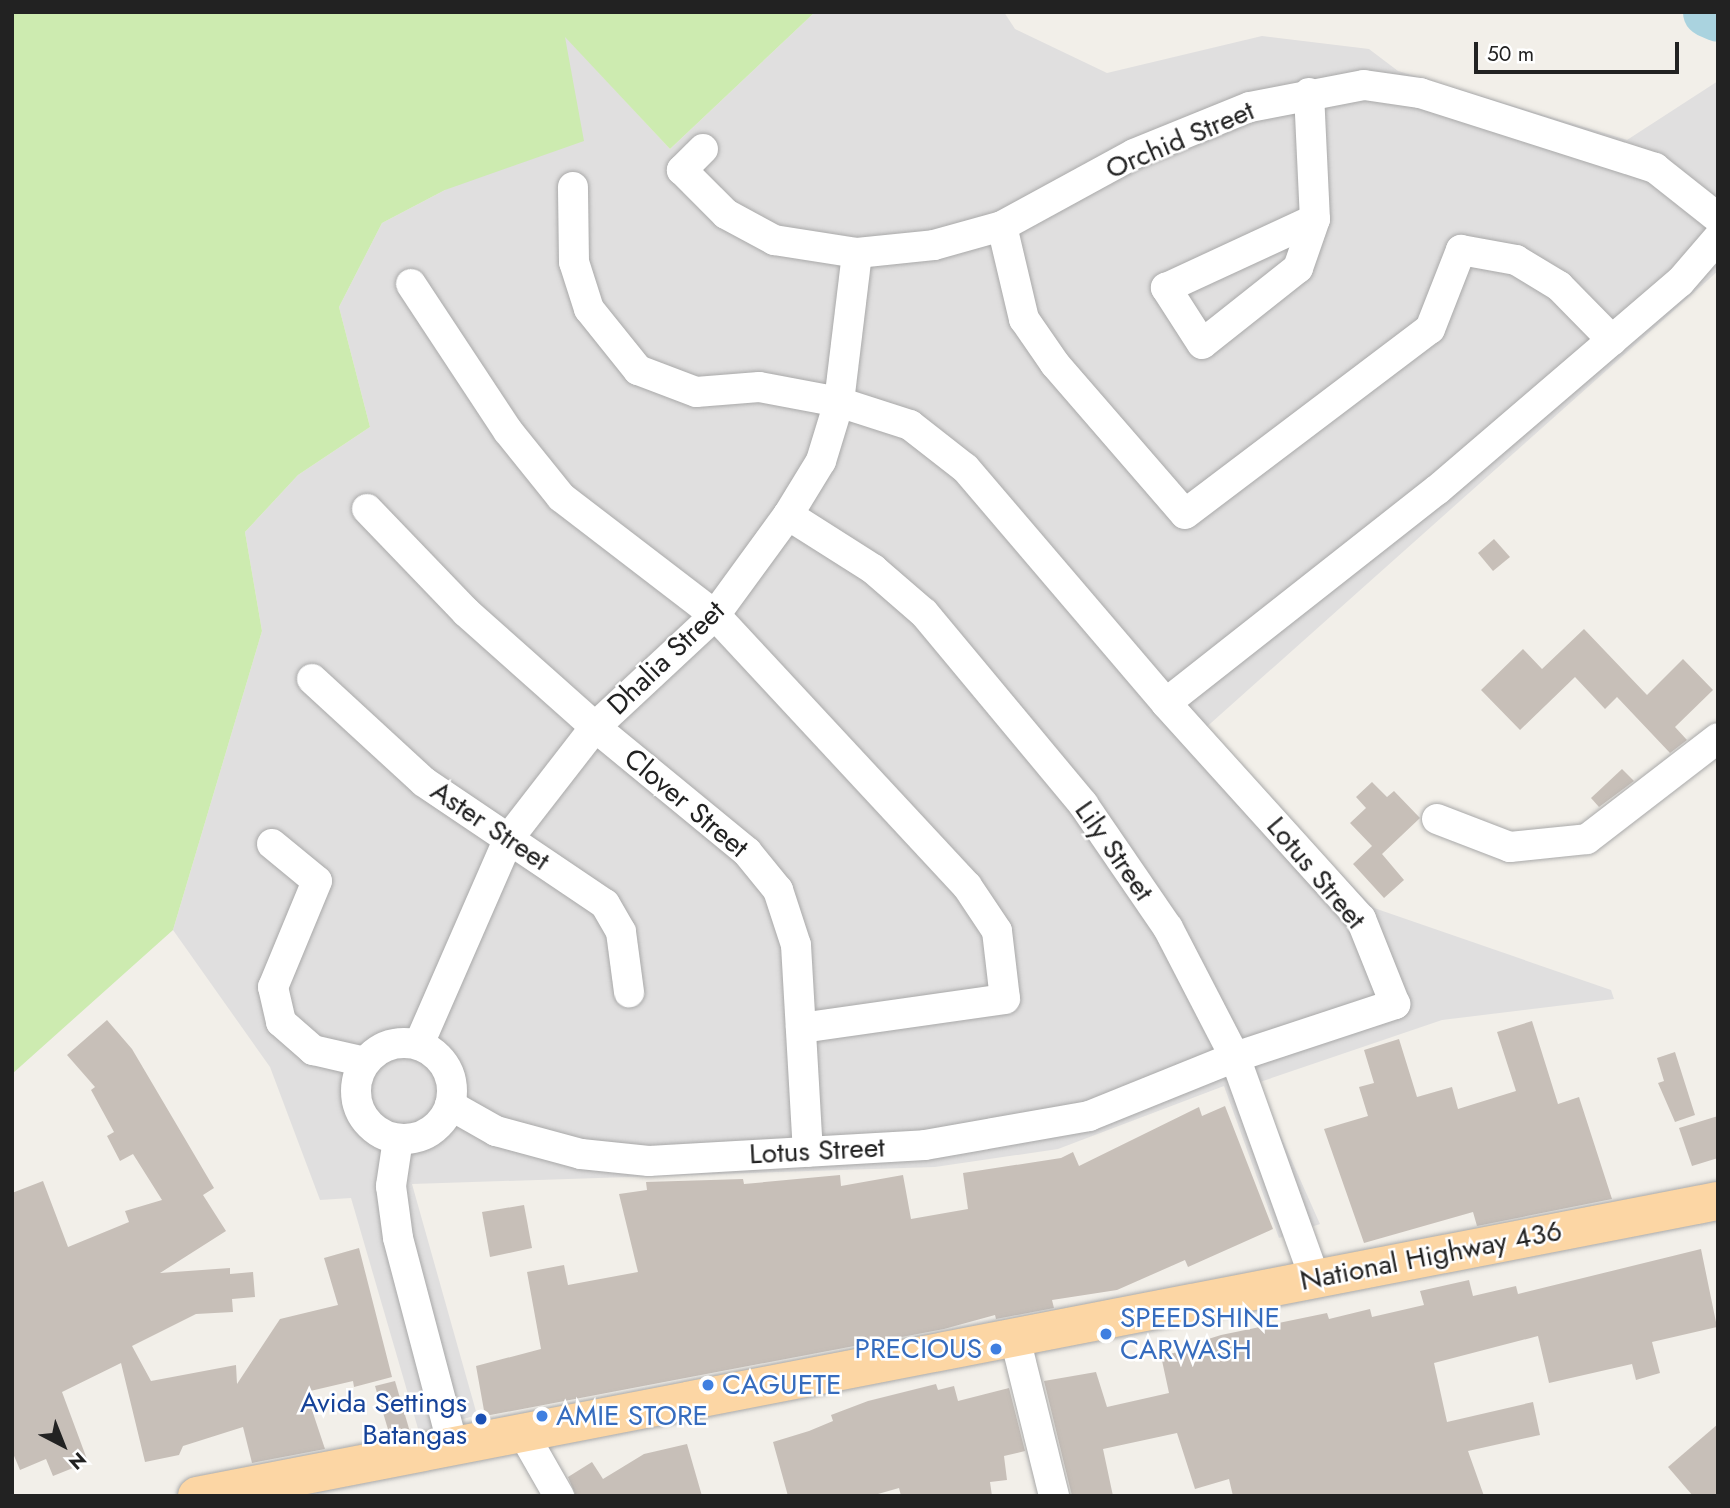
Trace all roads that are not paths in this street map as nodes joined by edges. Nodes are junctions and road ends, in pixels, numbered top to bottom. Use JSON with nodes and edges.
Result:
{"nodes":[{"id":1,"x":1308,"y":93,"type":"junction"},
{"id":2,"x":703,"y":149,"type":"dead end"},
{"id":3,"x":573,"y":187,"type":"dead end"},
{"id":4,"x":1718,"y":218,"type":"edge"},
{"id":5,"x":1315,"y":219,"type":"junction"},
{"id":6,"x":1002,"y":226,"type":"junction"},
{"id":7,"x":1718,"y":238,"type":"edge"},
{"id":8,"x":857,"y":253,"type":"junction"},
{"id":9,"x":411,"y":284,"type":"dead end"},
{"id":10,"x":1612,"y":340,"type":"junction"},
{"id":11,"x":839,"y":402,"type":"junction"},
{"id":12,"x":367,"y":509,"type":"dead end"},
{"id":13,"x":788,"y":516,"type":"junction"},
{"id":14,"x":715,"y":615,"type":"junction"},
{"id":15,"x":312,"y":679,"type":"dead end"},
{"id":16,"x":1166,"y":703,"type":"junction"},
{"id":17,"x":595,"y":727,"type":"junction"},
{"id":18,"x":1718,"y":738,"type":"edge"},
{"id":19,"x":1437,"y":819,"type":"dead end"},
{"id":20,"x":509,"y":838,"type":"junction"},
{"id":21,"x":272,"y":844,"type":"dead end"},
{"id":22,"x":629,"y":992,"type":"dead end"},
{"id":23,"x":800,"y":1028,"type":"junction"},
{"id":24,"x":419,"y":1044,"type":"junction"},
{"id":25,"x":1235,"y":1057,"type":"junction"},
{"id":26,"x":365,"y":1062,"type":"junction"},
{"id":27,"x":450,"y":1105,"type":"junction"},
{"id":28,"x":398,"y":1139,"type":"junction"},
{"id":29,"x":808,"y":1152,"type":"junction"},
{"id":30,"x":1718,"y":1201,"type":"edge"},
{"id":31,"x":1314,"y":1277,"type":"junction"},
{"id":32,"x":1015,"y":1338,"type":"junction"},
{"id":33,"x":523,"y":1433,"type":"junction"},
{"id":34,"x":453,"y":1446,"type":"junction"},
{"id":35,"x":197,"y":1496,"type":"edge"},
{"id":36,"x":559,"y":1496,"type":"edge"},
{"id":37,"x":1054,"y":1496,"type":"edge"}],
"edges":[{"from":1,"to":4,"type":"street","name":"Orchid Street"},
{"from":1,"to":5,"type":"street"},
{"from":1,"to":6,"type":"street","name":"Orchid Street"},
{"from":2,"to":8,"type":"street","name":"Orchid Street"},
{"from":3,"to":11,"type":"street","name":"Lotus Street"},
{"from":5,"to":5,"type":"street"},
{"from":6,"to":8,"type":"street","name":"Orchid Street"},
{"from":6,"to":10,"type":"street"},
{"from":7,"to":10,"type":"street"},
{"from":8,"to":11,"type":"street","name":"Dhalia Street"},
{"from":9,"to":14,"type":"street"},
{"from":10,"to":16,"type":"street"},
{"from":11,"to":13,"type":"street","name":"Dhalia Street"},
{"from":11,"to":16,"type":"street","name":"Lotus Street"},
{"from":12,"to":17,"type":"street","name":"Clover Street"},
{"from":13,"to":14,"type":"street","name":"Dhalia Street"},
{"from":13,"to":25,"type":"street","name":"Lily Street"},
{"from":14,"to":17,"type":"street","name":"Dhalia Street"},
{"from":14,"to":23,"type":"street"},
{"from":15,"to":20,"type":"street","name":"Aster Street"},
{"from":16,"to":25,"type":"street","name":"Lotus Street"},
{"from":17,"to":20,"type":"street","name":"Dhalia Street"},
{"from":17,"to":23,"type":"street","name":"Clover Street"},
{"from":18,"to":19,"type":"street"},
{"from":20,"to":22,"type":"street","name":"Aster Street"},
{"from":20,"to":24,"type":"street","name":"Dhalia Street"},
{"from":21,"to":26,"type":"street"},
{"from":23,"to":29,"type":"street","name":"Clover Street"},
{"from":24,"to":26,"type":"street"},
{"from":24,"to":27,"type":"street"},
{"from":25,"to":29,"type":"street","name":"Lotus Street"},
{"from":25,"to":31,"type":"street","name":"Lily Street"},
{"from":26,"to":28,"type":"street"},
{"from":27,"to":28,"type":"street"},
{"from":27,"to":29,"type":"street","name":"Lotus Street"},
{"from":28,"to":34,"type":"street"},
{"from":30,"to":31,"type":"main road","name":"National Highway 436"},
{"from":31,"to":32,"type":"main road","name":"National Highway 436"},
{"from":32,"to":33,"type":"main road","name":"National Highway 436"},
{"from":32,"to":37,"type":"street"},
{"from":33,"to":34,"type":"main road","name":"National Highway 436"},
{"from":33,"to":36,"type":"street"},
{"from":34,"to":35,"type":"main road","name":"National Highway 436"}]}
